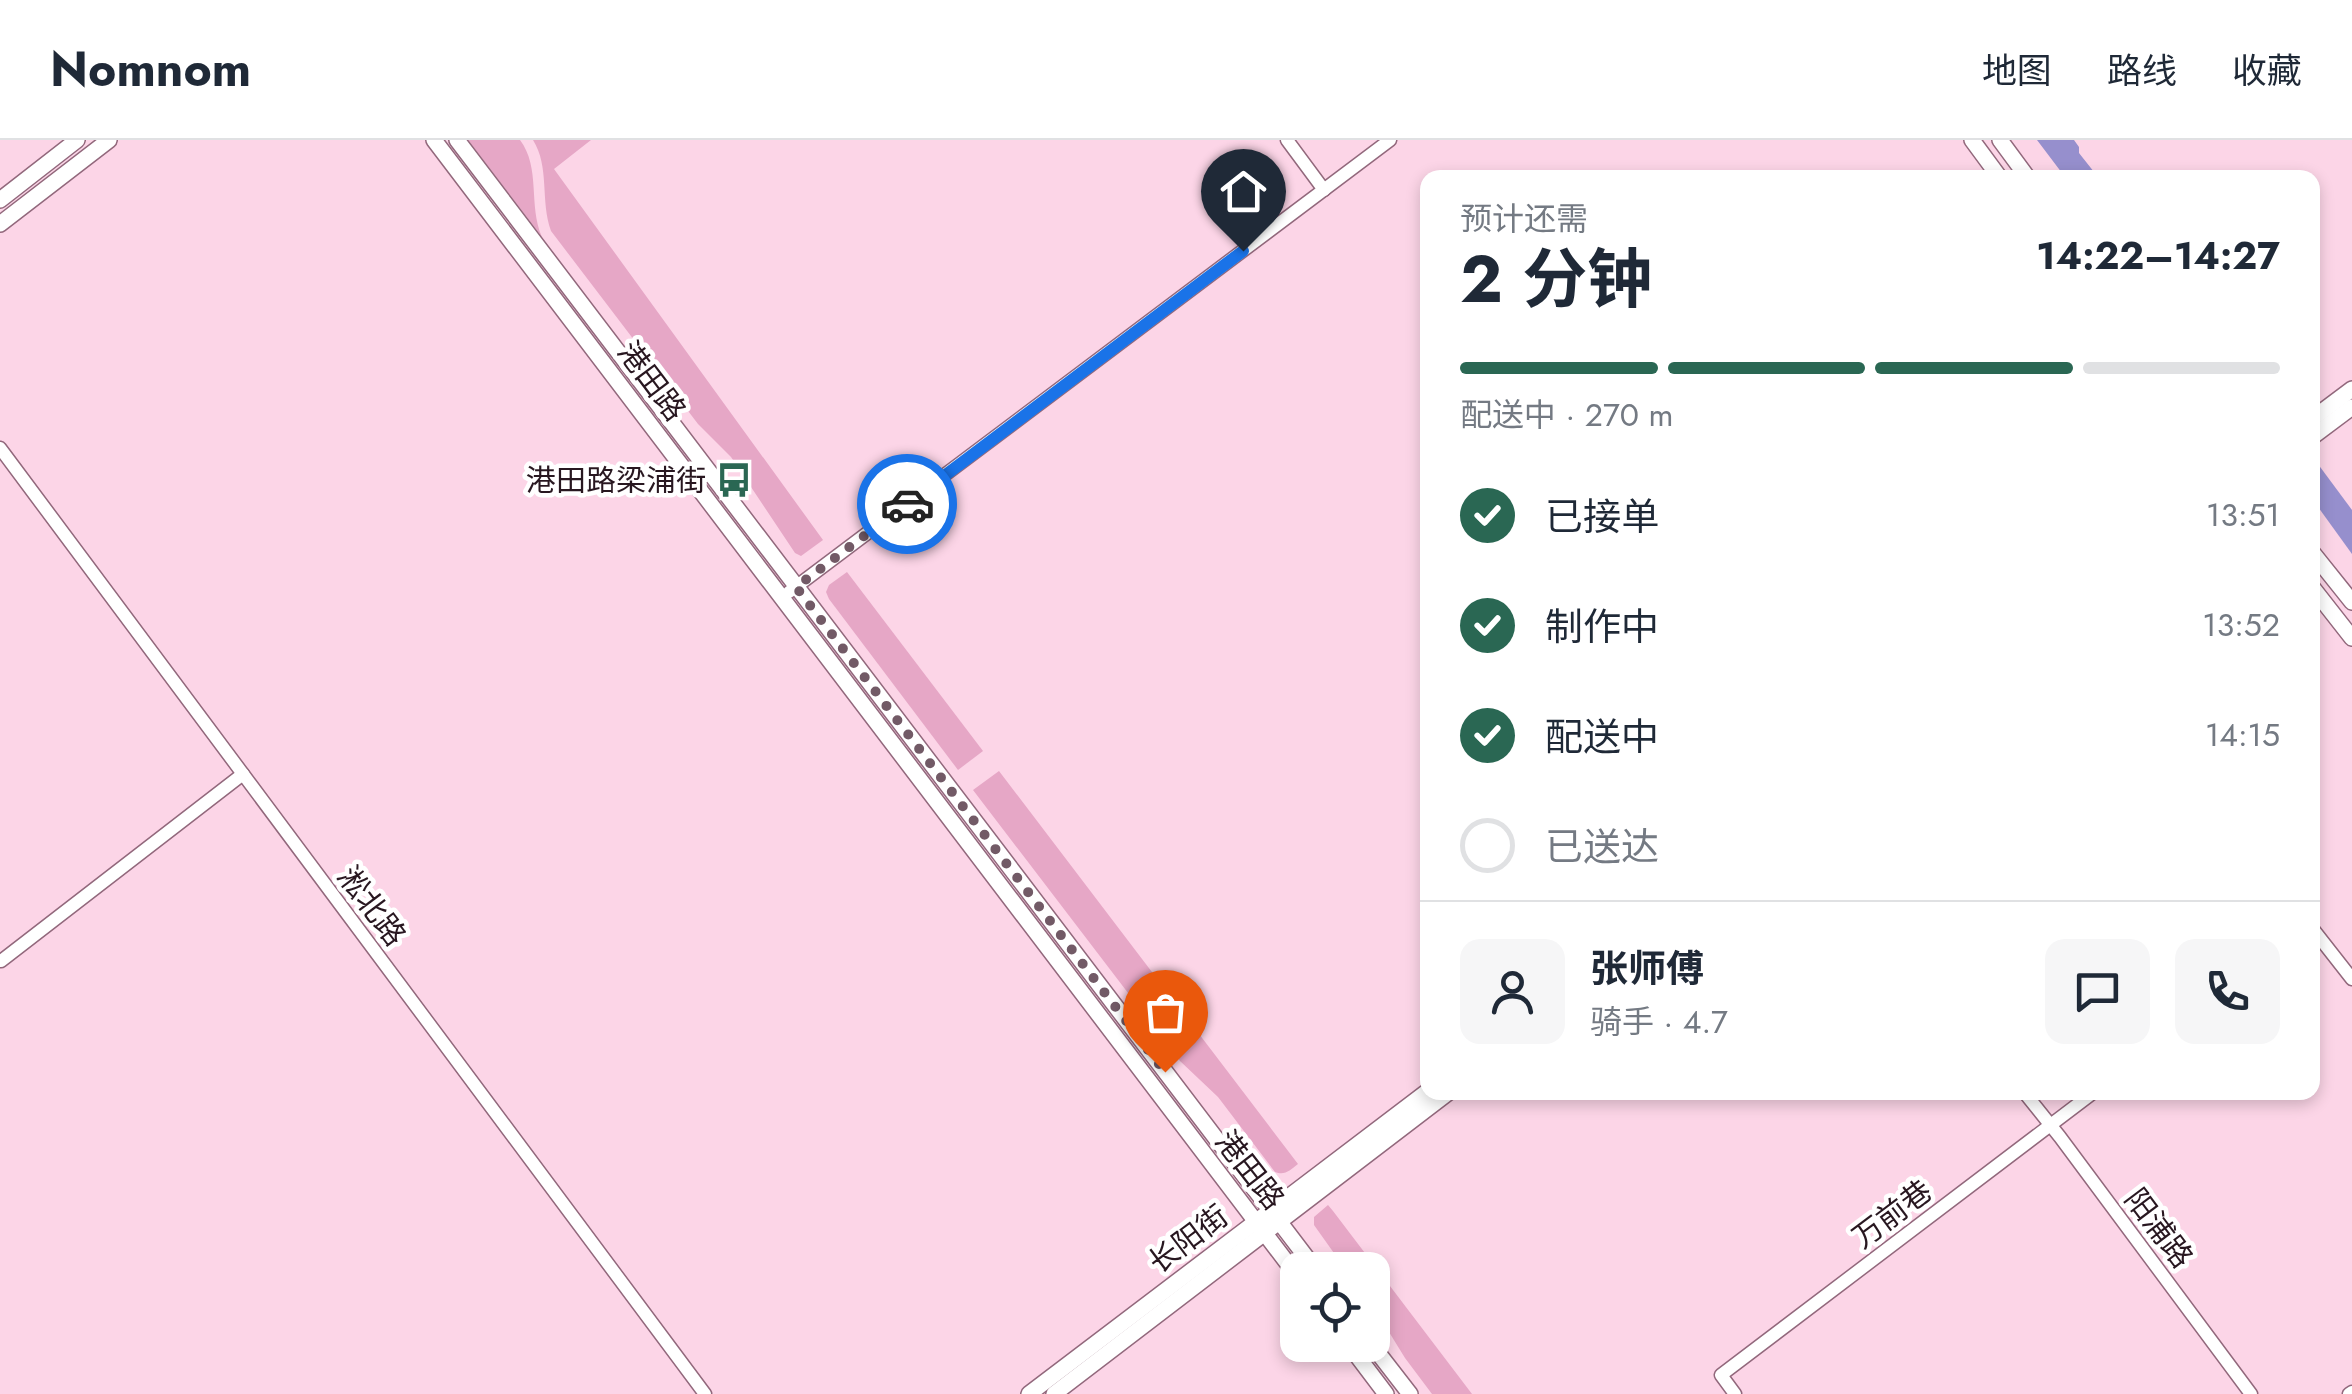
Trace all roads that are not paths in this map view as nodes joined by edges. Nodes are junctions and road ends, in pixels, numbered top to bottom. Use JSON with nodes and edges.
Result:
{"nodes":[{"id":1,"x":77,"y":140,"type":"edge"},
{"id":2,"x":108,"y":140,"type":"edge"},
{"id":3,"x":434,"y":140,"type":"edge"},
{"id":4,"x":457,"y":140,"type":"edge"},
{"id":5,"x":1287,"y":140,"type":"edge"},
{"id":6,"x":1390,"y":140,"type":"edge"},
{"id":7,"x":1972,"y":140,"type":"edge"},
{"id":8,"x":2000,"y":140,"type":"edge"},
{"id":9,"x":1994,"y":170,"type":"edge"},
{"id":10,"x":2022,"y":170,"type":"edge"},
{"id":11,"x":1324,"y":190,"type":"junction"},
{"id":12,"x":0,"y":200,"type":"edge"},
{"id":13,"x":0,"y":224,"type":"edge"},
{"id":14,"x":2352,"y":389,"type":"edge"},
{"id":15,"x":2352,"y":408,"type":"edge"},
{"id":16,"x":2320,"y":413,"type":"edge"},
{"id":17,"x":2320,"y":431,"type":"edge"},
{"id":18,"x":0,"y":448,"type":"edge"},
{"id":19,"x":2320,"y":562,"type":"edge"},
{"id":20,"x":796,"y":587,"type":"junction"},
{"id":21,"x":2320,"y":597,"type":"edge"},
{"id":22,"x":781,"y":598,"type":"junction"},
{"id":23,"x":2352,"y":602,"type":"edge"},
{"id":24,"x":2352,"y":638,"type":"edge"},
{"id":25,"x":243,"y":774,"type":"junction"},
{"id":26,"x":2320,"y":937,"type":"edge"},
{"id":27,"x":1,"y":961,"type":"edge"},
{"id":28,"x":2352,"y":979,"type":"edge"},
{"id":29,"x":1420,"y":1098,"type":"edge"},
{"id":30,"x":1438,"y":1100,"type":"edge"},
{"id":31,"x":2030,"y":1100,"type":"edge"},
{"id":32,"x":2084,"y":1100,"type":"edge"},
{"id":33,"x":2050,"y":1126,"type":"junction"},
{"id":34,"x":1275,"y":1216,"type":"junction"},
{"id":35,"x":1259,"y":1227,"type":"junction"},
{"id":36,"x":1302,"y":1252,"type":"edge"},
{"id":37,"x":1280,"y":1254,"type":"edge"},
{"id":38,"x":1362,"y":1362,"type":"edge"},
{"id":39,"x":1386,"y":1362,"type":"edge"},
{"id":40,"x":705,"y":1394,"type":"edge"},
{"id":41,"x":1029,"y":1394,"type":"edge"},
{"id":42,"x":1054,"y":1394,"type":"edge"},
{"id":43,"x":1386,"y":1394,"type":"edge"},
{"id":44,"x":1410,"y":1394,"type":"edge"},
{"id":45,"x":1735,"y":1394,"type":"edge"},
{"id":46,"x":2252,"y":1394,"type":"edge"}],
"edges":[{"from":1,"to":12,"type":"main road"},
{"from":2,"to":13,"type":"main road"},
{"from":3,"to":22,"type":"main road","name":"港田路"},
{"from":4,"to":20,"type":"main road","name":"港田路"},
{"from":5,"to":11,"type":"street"},
{"from":6,"to":11,"type":"street"},
{"from":7,"to":9,"type":"main road"},
{"from":8,"to":10,"type":"main road"},
{"from":11,"to":20,"type":"street"},
{"from":14,"to":16,"type":"main road"},
{"from":15,"to":17,"type":"main road"},
{"from":18,"to":25,"type":"street","name":"淞北路"},
{"from":19,"to":23,"type":"main road"},
{"from":20,"to":22,"type":"street"},
{"from":20,"to":34,"type":"main road","name":"港田路"},
{"from":21,"to":24,"type":"main road"},
{"from":22,"to":35,"type":"main road","name":"港田路"},
{"from":25,"to":27,"type":"street"},
{"from":25,"to":40,"type":"street","name":"淞北路"},
{"from":26,"to":28,"type":"street"},
{"from":29,"to":34,"type":"main road","name":"长阳街"},
{"from":30,"to":34,"type":"main road","name":"长阳街"},
{"from":31,"to":33,"type":"street","name":"阳浦路"},
{"from":32,"to":33,"type":"street","name":"万前巷"},
{"from":33,"to":45,"type":"street","name":"万前巷"},
{"from":33,"to":46,"type":"street","name":"阳浦路"},
{"from":34,"to":35,"type":"main road","name":"长阳街"},
{"from":34,"to":36,"type":"main road","name":"港田路"},
{"from":35,"to":37,"type":"main road","name":"港田路"},
{"from":35,"to":41,"type":"main road","name":"长阳街"},
{"from":35,"to":42,"type":"main road","name":"长阳街"},
{"from":38,"to":43,"type":"main road"},
{"from":39,"to":44,"type":"main road"}]}
